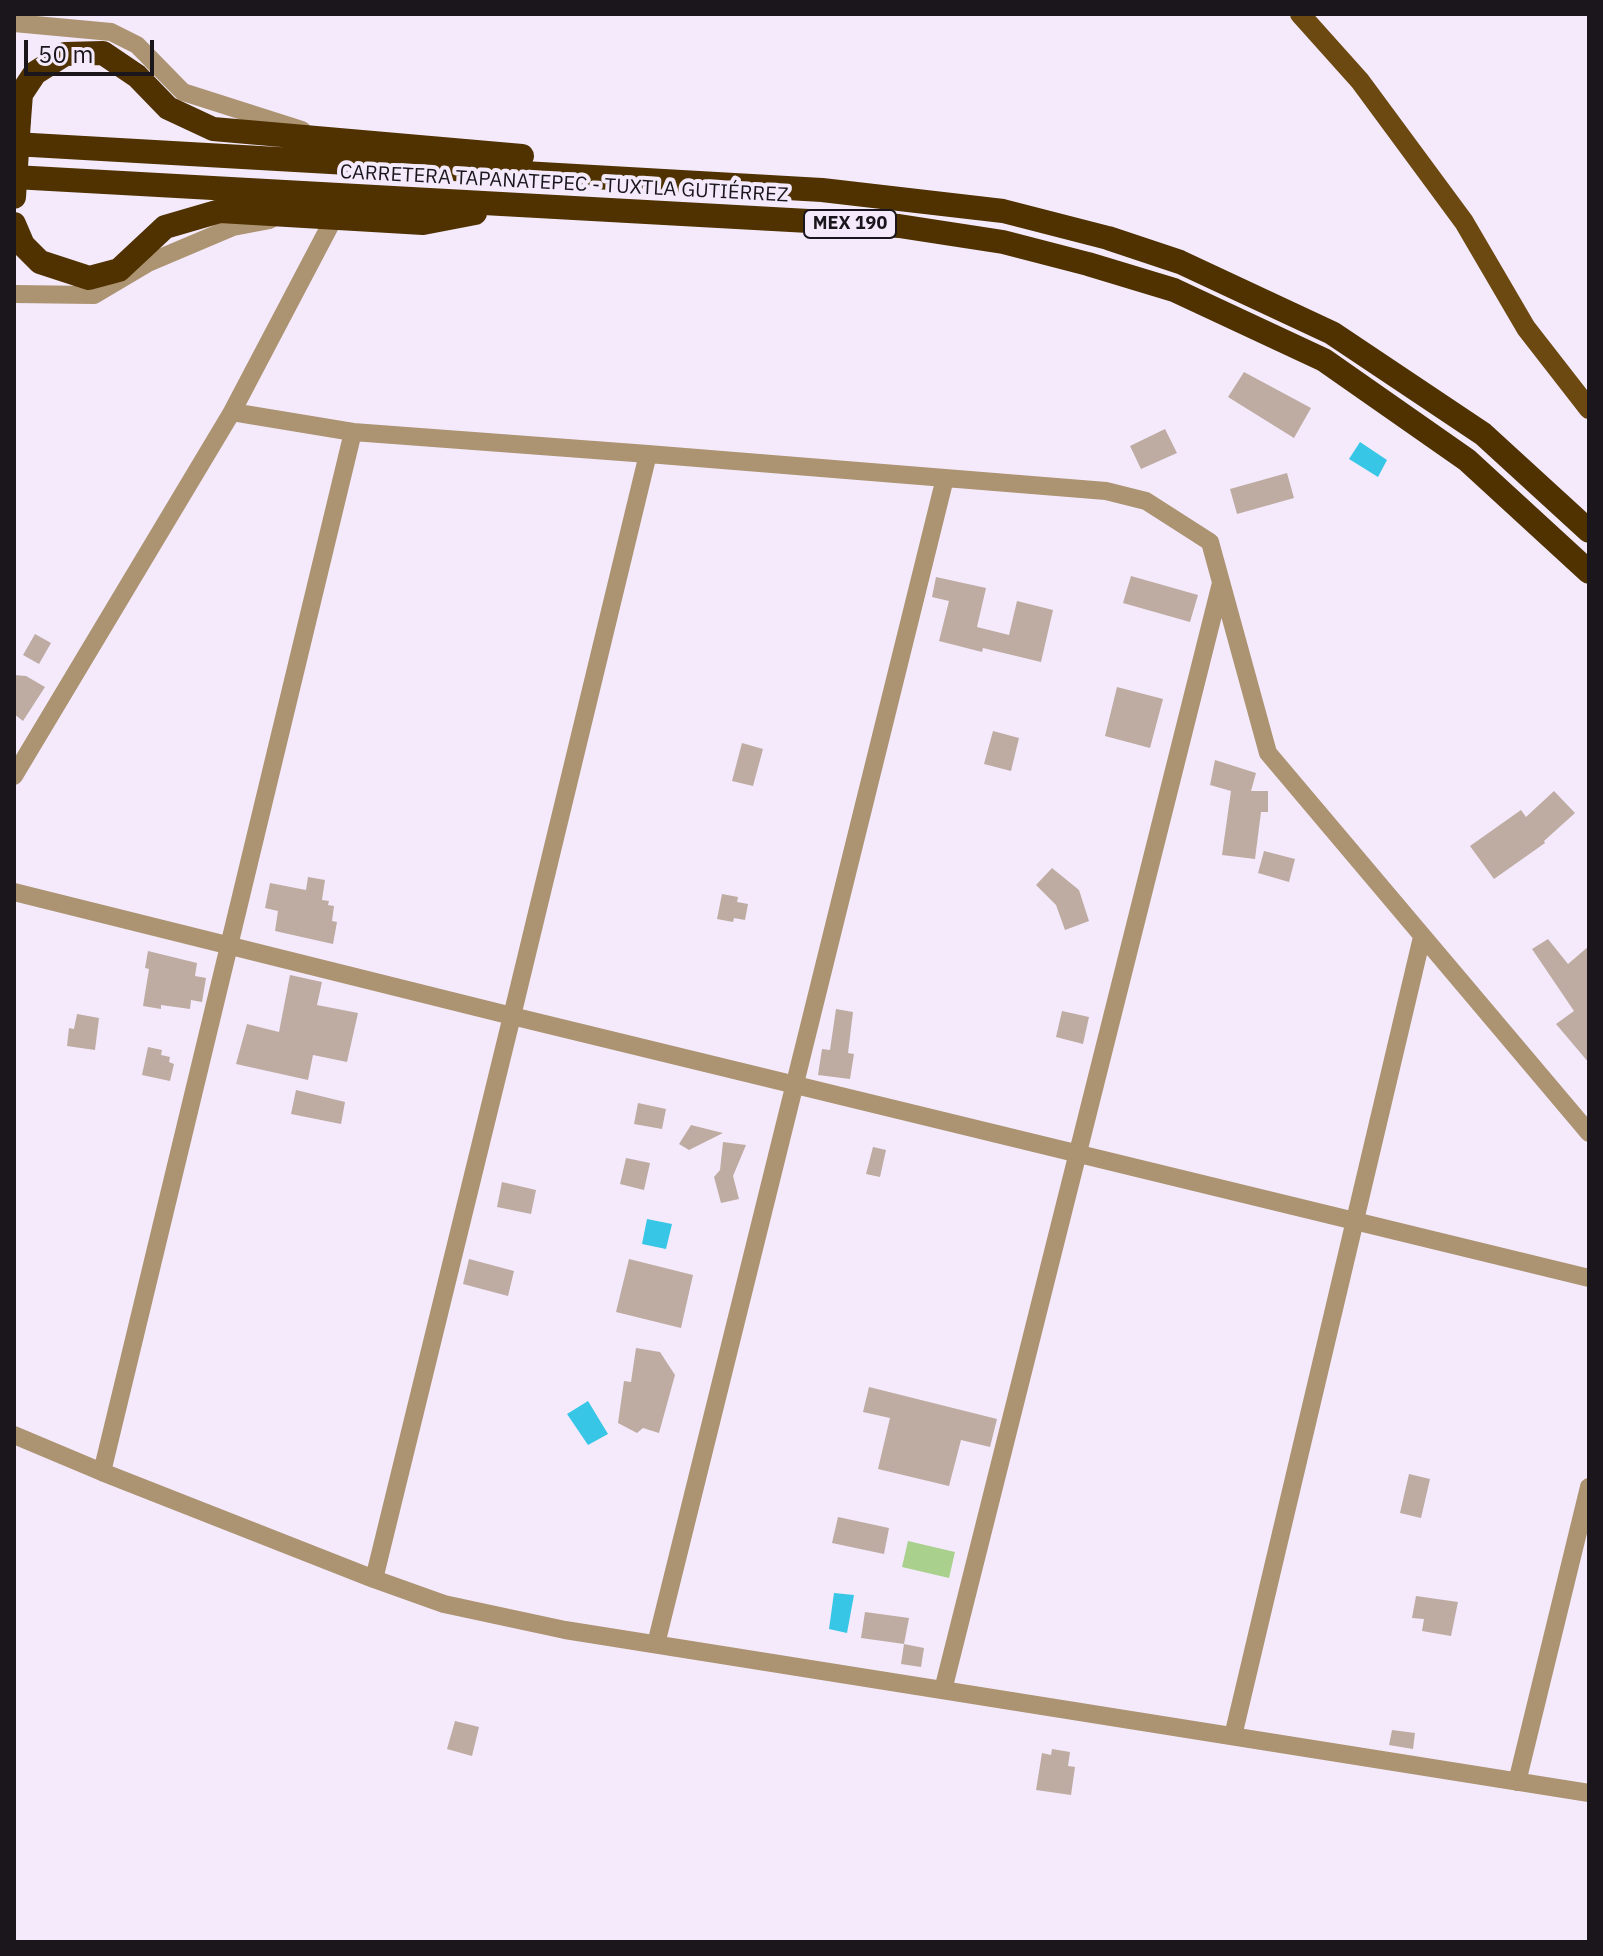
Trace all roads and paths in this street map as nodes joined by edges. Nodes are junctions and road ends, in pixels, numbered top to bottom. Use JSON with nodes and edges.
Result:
{"nodes":[{"id":1,"x":1300,"y":14,"type":"edge"},
{"id":2,"x":14,"y":23,"type":"edge"},
{"id":3,"x":17,"y":89,"type":"edge"},
{"id":4,"x":338,"y":142,"type":"junction"},
{"id":5,"x":14,"y":144,"type":"edge"},
{"id":6,"x":14,"y":177,"type":"edge"},
{"id":7,"x":621,"y":178,"type":"junction"},
{"id":8,"x":14,"y":197,"type":"edge"},
{"id":9,"x":514,"y":205,"type":"junction"},
{"id":10,"x":14,"y":208,"type":"edge"},
{"id":11,"x":296,"y":215,"type":"junction"},
{"id":12,"x":334,"y":218,"type":"junction"},
{"id":13,"x":14,"y":224,"type":"edge"},
{"id":14,"x":14,"y":294,"type":"edge"},
{"id":15,"x":1589,"y":409,"type":"edge"},
{"id":16,"x":232,"y":412,"type":"junction"},
{"id":17,"x":353,"y":432,"type":"junction"},
{"id":18,"x":648,"y":454,"type":"junction"},
{"id":19,"x":945,"y":478,"type":"junction"},
{"id":20,"x":1589,"y":531,"type":"edge"},
{"id":21,"x":1589,"y":572,"type":"edge"},
{"id":22,"x":1221,"y":582,"type":"junction"},
{"id":23,"x":14,"y":776,"type":"edge"},
{"id":24,"x":14,"y":892,"type":"edge"},
{"id":25,"x":1422,"y":937,"type":"junction"},
{"id":26,"x":229,"y":945,"type":"junction"},
{"id":27,"x":512,"y":1016,"type":"junction"},
{"id":28,"x":797,"y":1085,"type":"junction"},
{"id":29,"x":1589,"y":1133,"type":"edge"},
{"id":30,"x":1078,"y":1153,"type":"junction"},
{"id":31,"x":1357,"y":1221,"type":"junction"},
{"id":32,"x":1589,"y":1278,"type":"edge"},
{"id":33,"x":14,"y":1435,"type":"edge"},
{"id":34,"x":102,"y":1472,"type":"junction"},
{"id":35,"x":1589,"y":1487,"type":"edge"},
{"id":36,"x":374,"y":1579,"type":"junction"},
{"id":37,"x":656,"y":1644,"type":"junction"},
{"id":38,"x":943,"y":1690,"type":"junction"},
{"id":39,"x":1233,"y":1736,"type":"junction"},
{"id":40,"x":1517,"y":1782,"type":"junction"},
{"id":41,"x":1589,"y":1793,"type":"edge"}],
"edges":[{"from":1,"to":15,"type":"main road"},
{"from":2,"to":4,"type":"street"},
{"from":3,"to":4,"type":"highway"},
{"from":3,"to":8,"type":"highway","bridge":true},
{"from":4,"to":7,"type":"highway"},
{"from":5,"to":7,"type":"highway","name":"CARRETERA TAPANATEPEC - TUXTLA GUTIÉRREZ","number":"MEX 190"},
{"from":6,"to":9,"type":"highway","name":"CARRETERA TAPANATEPEC - TUXTLA GUTIÉRREZ","number":"MEX 190"},
{"from":7,"to":20,"type":"highway","name":"CARRETERA TAPANATEPEC - TUXTLA GUTIÉRREZ","number":"MEX 190"},
{"from":8,"to":10,"type":"highway"},
{"from":9,"to":12,"type":"highway"},
{"from":9,"to":21,"type":"highway","name":"CARRETERA TAPANATEPEC - TUXTLA GUTIÉRREZ","number":"MEX 190"},
{"from":11,"to":12,"type":"highway"},
{"from":11,"to":13,"type":"highway"},
{"from":11,"to":14,"type":"street"},
{"from":12,"to":16,"type":"street"},
{"from":16,"to":17,"type":"street"},
{"from":16,"to":23,"type":"street"},
{"from":17,"to":18,"type":"street"},
{"from":17,"to":26,"type":"street"},
{"from":18,"to":19,"type":"street"},
{"from":18,"to":27,"type":"street"},
{"from":19,"to":22,"type":"street"},
{"from":19,"to":28,"type":"street"},
{"from":22,"to":25,"type":"street"},
{"from":22,"to":30,"type":"street"},
{"from":24,"to":26,"type":"street"},
{"from":25,"to":29,"type":"street"},
{"from":25,"to":31,"type":"street"},
{"from":26,"to":27,"type":"street"},
{"from":26,"to":34,"type":"street"},
{"from":27,"to":28,"type":"street"},
{"from":27,"to":36,"type":"street"},
{"from":28,"to":30,"type":"street"},
{"from":28,"to":37,"type":"street"},
{"from":30,"to":31,"type":"street"},
{"from":30,"to":38,"type":"street"},
{"from":31,"to":32,"type":"street"},
{"from":31,"to":39,"type":"street"},
{"from":33,"to":34,"type":"street"},
{"from":34,"to":36,"type":"street"},
{"from":35,"to":40,"type":"street"},
{"from":36,"to":37,"type":"street"},
{"from":37,"to":38,"type":"street"},
{"from":38,"to":39,"type":"street"},
{"from":39,"to":40,"type":"street"},
{"from":40,"to":41,"type":"street"}]}
